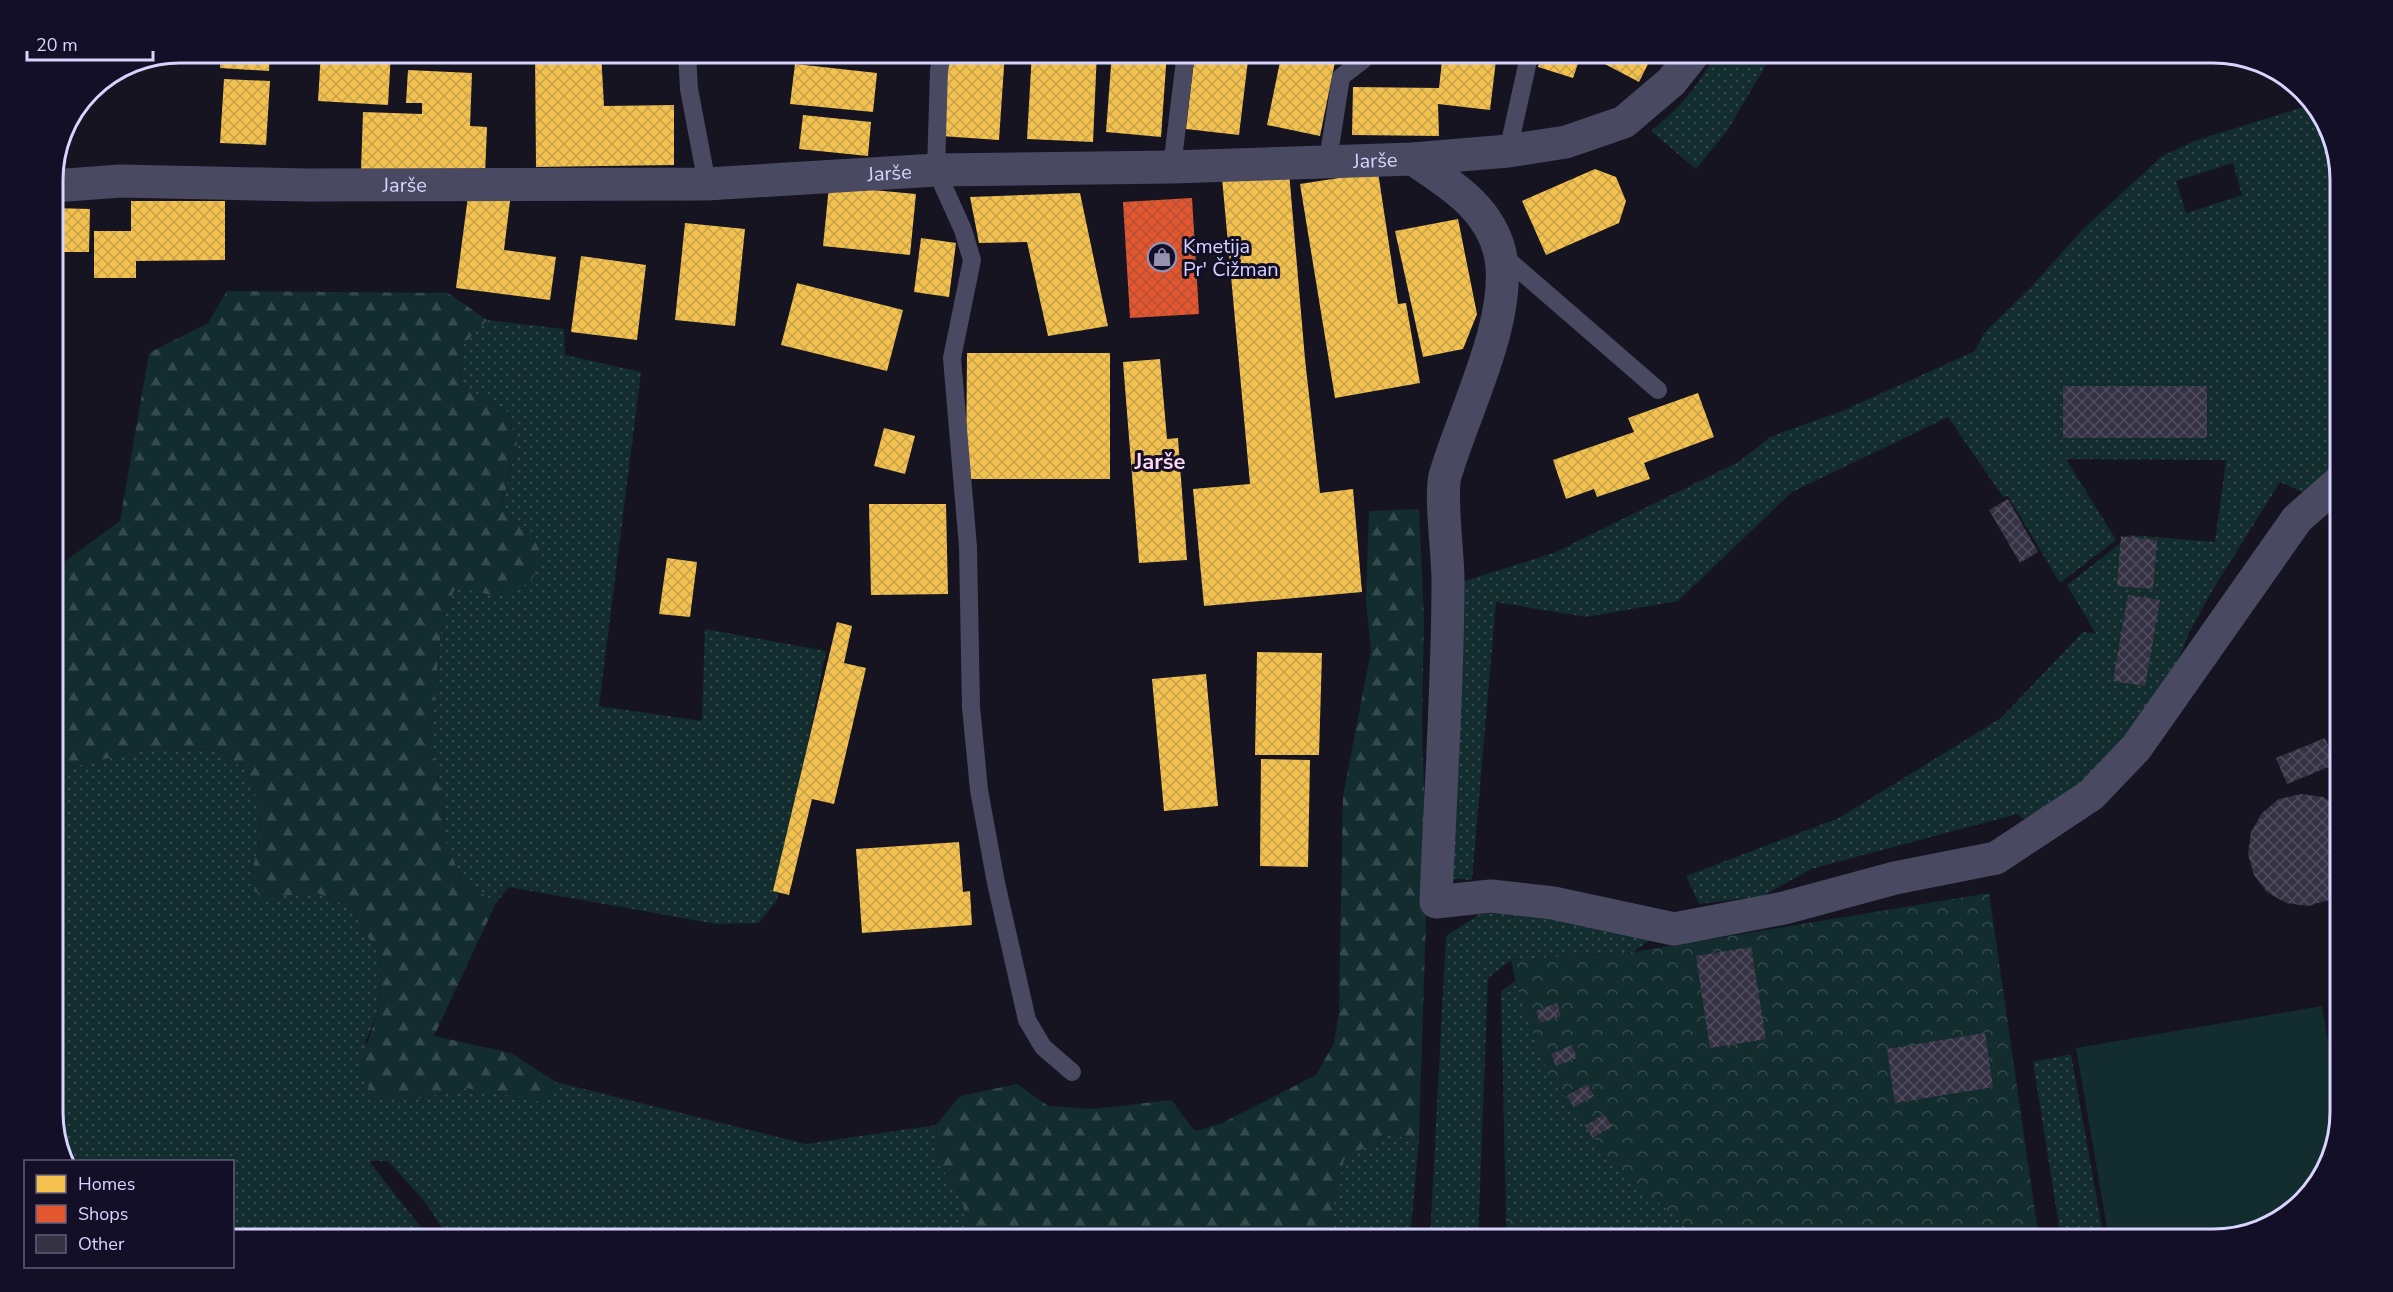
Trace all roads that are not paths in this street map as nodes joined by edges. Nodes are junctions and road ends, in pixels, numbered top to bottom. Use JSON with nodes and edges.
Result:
{"nodes":[{"id":1,"x":688,"y":63,"type":"edge"},
{"id":2,"x":941,"y":63,"type":"edge"},
{"id":3,"x":1185,"y":63,"type":"edge"},
{"id":4,"x":1359,"y":63,"type":"edge"},
{"id":5,"x":1528,"y":63,"type":"edge"},
{"id":6,"x":1686,"y":63,"type":"edge"},
{"id":7,"x":1508,"y":151,"type":"junction"},
{"id":8,"x":1413,"y":159,"type":"junction"},
{"id":9,"x":1328,"y":160,"type":"junction"},
{"id":10,"x":1172,"y":167,"type":"junction"},
{"id":11,"x":936,"y":170,"type":"junction"},
{"id":12,"x":707,"y":184,"type":"junction"},
{"id":13,"x":63,"y":185,"type":"edge"},
{"id":14,"x":1500,"y":253,"type":"junction"},
{"id":15,"x":1658,"y":390,"type":"dead end"},
{"id":16,"x":2330,"y":490,"type":"edge"},
{"id":17,"x":1072,"y":1072,"type":"dead end"}],
"edges":[{"from":1,"to":12,"type":"lane"},
{"from":2,"to":11,"type":"lane"},
{"from":3,"to":10,"type":"lane"},
{"from":4,"to":9,"type":"lane"},
{"from":5,"to":7,"type":"lane"},
{"from":6,"to":7,"type":"street","name":"Jarše"},
{"from":7,"to":8,"type":"street","name":"Jarše"},
{"from":8,"to":9,"type":"street","name":"Jarše"},
{"from":8,"to":14,"type":"street"},
{"from":9,"to":10,"type":"street","name":"Jarše"},
{"from":10,"to":11,"type":"street","name":"Jarše"},
{"from":11,"to":12,"type":"street","name":"Jarše"},
{"from":11,"to":17,"type":"lane"},
{"from":12,"to":13,"type":"street","name":"Jarše"},
{"from":14,"to":15,"type":"lane"},
{"from":14,"to":16,"type":"street"}]}
